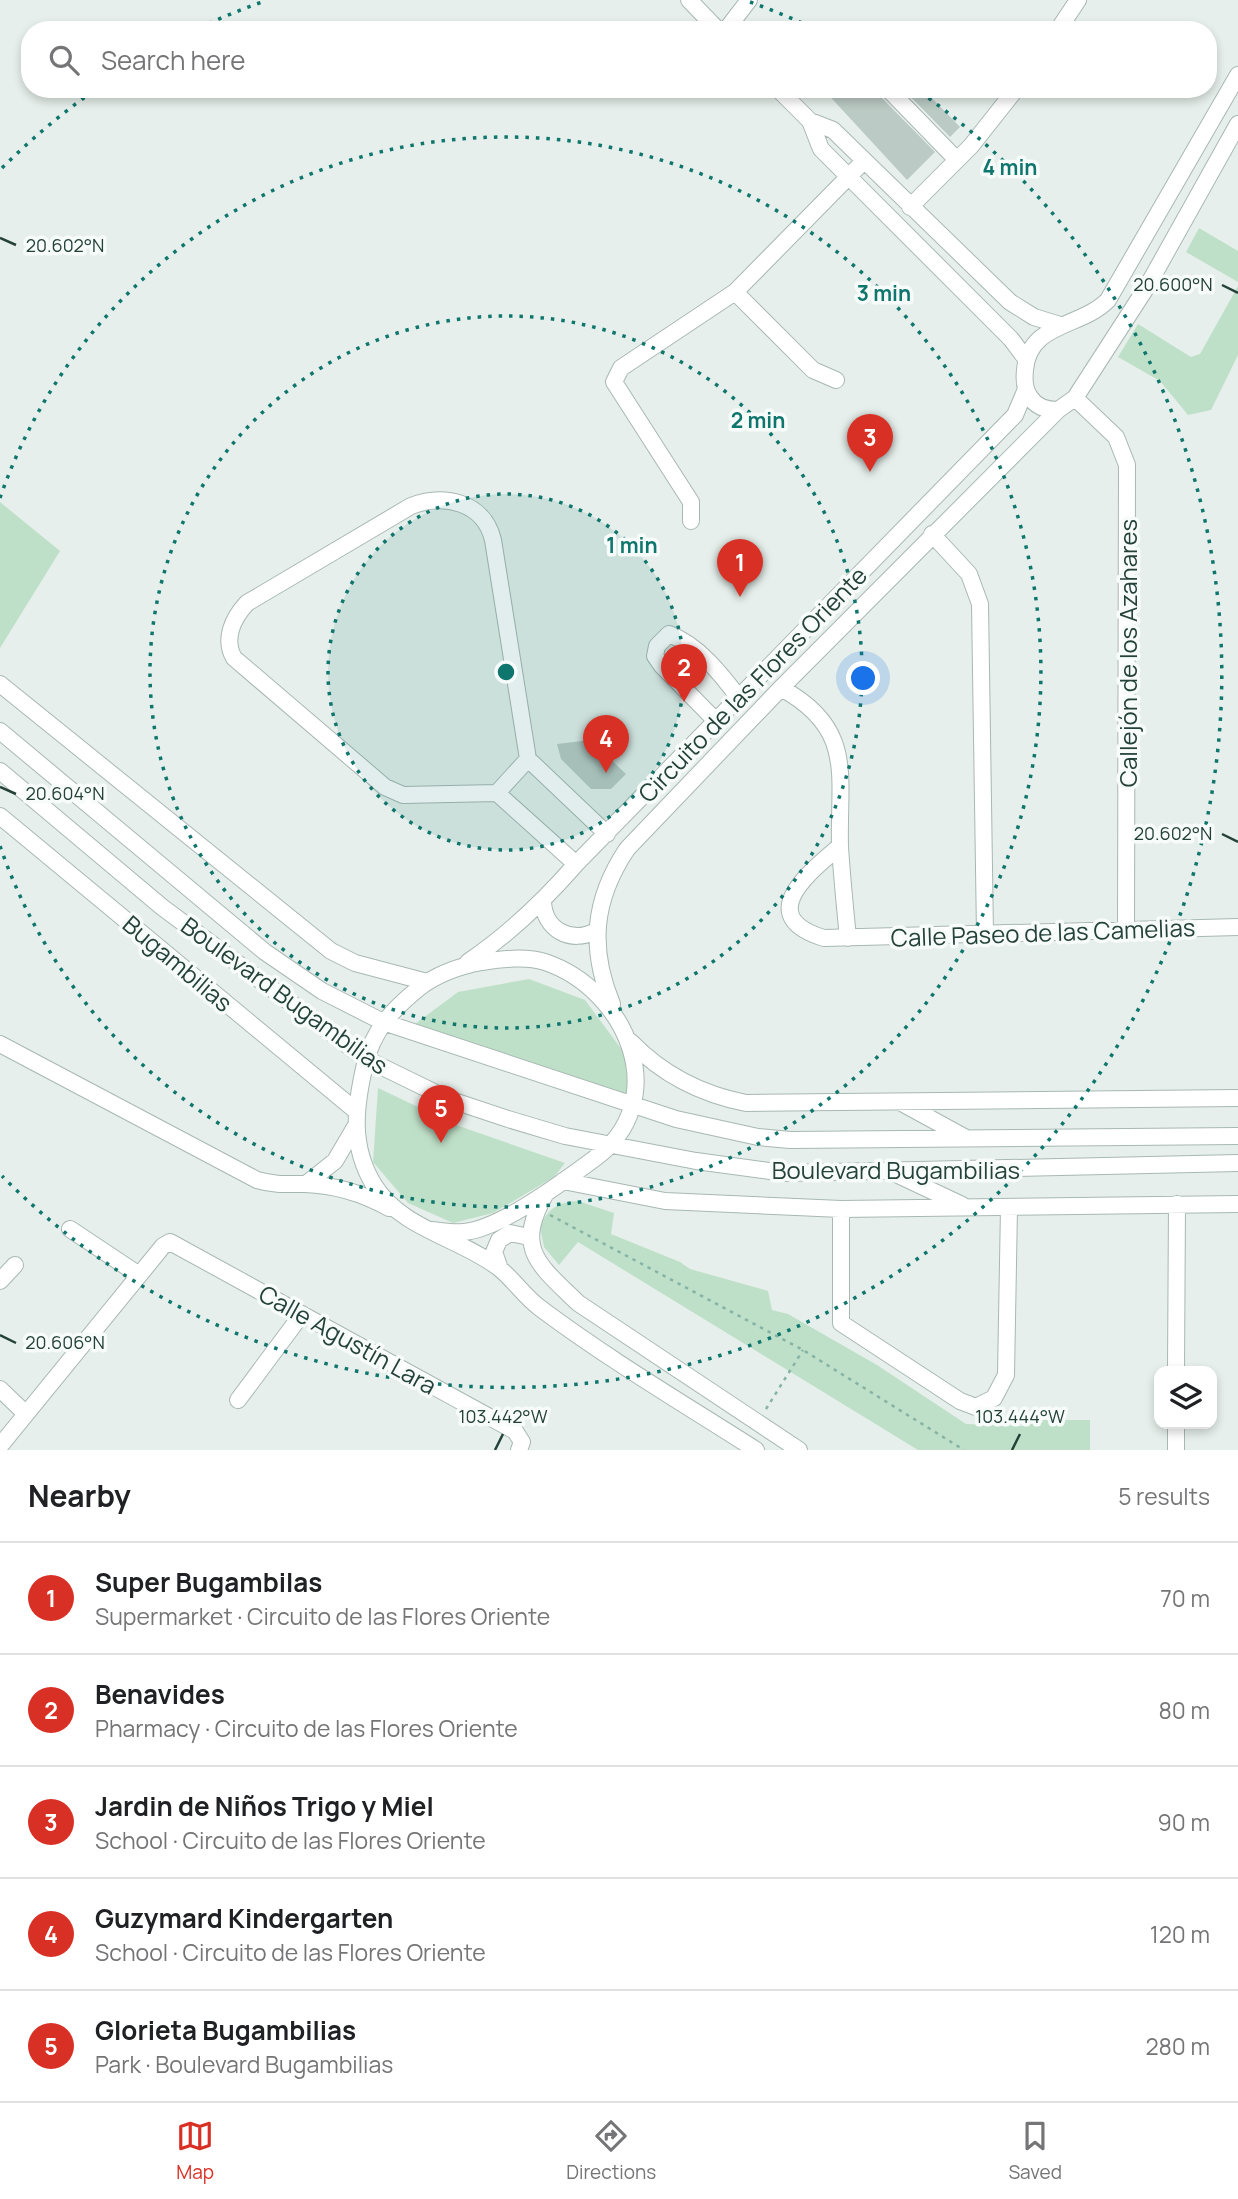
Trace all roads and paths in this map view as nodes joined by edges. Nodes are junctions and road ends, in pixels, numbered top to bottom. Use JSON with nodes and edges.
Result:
{"nodes":[{"id":1,"x":689,"y":0,"type":"edge"},
{"id":2,"x":749,"y":0,"type":"edge"},
{"id":3,"x":1079,"y":0,"type":"edge"},
{"id":4,"x":709,"y":21,"type":"edge"},
{"id":5,"x":733,"y":21,"type":"edge"},
{"id":6,"x":1064,"y":21,"type":"edge"},
{"id":7,"x":1238,"y":75,"type":"edge"},
{"id":8,"x":787,"y":98,"type":"edge"},
{"id":9,"x":897,"y":98,"type":"edge"},
{"id":10,"x":1009,"y":98,"type":"edge"},
{"id":11,"x":810,"y":121,"type":"junction"},
{"id":12,"x":1238,"y":124,"type":"edge"},
{"id":13,"x":957,"y":160,"type":"junction"},
{"id":14,"x":864,"y":161,"type":"junction"},
{"id":15,"x":848,"y":175,"type":"junction"},
{"id":16,"x":910,"y":207,"type":"junction"},
{"id":17,"x":735,"y":292,"type":"junction"},
{"id":18,"x":1084,"y":317,"type":"junction"},
{"id":19,"x":1060,"y":325,"type":"junction"},
{"id":20,"x":1109,"y":345,"type":"junction"},
{"id":21,"x":1026,"y":359,"type":"junction"},
{"id":22,"x":836,"y":380,"type":"dead end"},
{"id":23,"x":1026,"y":389,"type":"junction"},
{"id":24,"x":1075,"y":398,"type":"junction"},
{"id":25,"x":1058,"y":410,"type":"junction"},
{"id":26,"x":691,"y":521,"type":"dead end"},
{"id":27,"x":932,"y":534,"type":"junction"},
{"id":28,"x":0,"y":684,"type":"edge"},
{"id":29,"x":781,"y":688,"type":"junction"},
{"id":30,"x":738,"y":698,"type":"junction"},
{"id":31,"x":716,"y":721,"type":"junction"},
{"id":32,"x":0,"y":731,"type":"edge"},
{"id":33,"x":528,"y":759,"type":"junction"},
{"id":34,"x":0,"y":771,"type":"edge"},
{"id":35,"x":497,"y":793,"type":"junction"},
{"id":36,"x":0,"y":816,"type":"edge"},
{"id":37,"x":607,"y":834,"type":"junction"},
{"id":38,"x":841,"y":846,"type":"junction"},
{"id":39,"x":576,"y":864,"type":"junction"},
{"id":40,"x":543,"y":901,"type":"junction"},
{"id":41,"x":1238,"y":927,"type":"edge"},
{"id":42,"x":1126,"y":929,"type":"junction"},
{"id":43,"x":596,"y":931,"type":"junction"},
{"id":44,"x":985,"y":934,"type":"junction"},
{"id":45,"x":848,"y":938,"type":"junction"},
{"id":46,"x":463,"y":965,"type":"junction"},
{"id":47,"x":427,"y":982,"type":"junction"},
{"id":48,"x":383,"y":1022,"type":"junction"},
{"id":49,"x":621,"y":1026,"type":"junction"},
{"id":50,"x":631,"y":1042,"type":"junction"},
{"id":51,"x":0,"y":1044,"type":"edge"},
{"id":52,"x":366,"y":1059,"type":"junction"},
{"id":53,"x":1238,"y":1098,"type":"edge"},
{"id":54,"x":899,"y":1101,"type":"junction"},
{"id":55,"x":635,"y":1104,"type":"junction"},
{"id":56,"x":355,"y":1110,"type":"junction"},
{"id":57,"x":355,"y":1127,"type":"junction"},
{"id":58,"x":1238,"y":1136,"type":"edge"},
{"id":59,"x":968,"y":1140,"type":"junction"},
{"id":60,"x":613,"y":1145,"type":"junction"},
{"id":61,"x":1238,"y":1163,"type":"edge"},
{"id":62,"x":888,"y":1171,"type":"junction"},
{"id":63,"x":563,"y":1181,"type":"junction"},
{"id":64,"x":306,"y":1184,"type":"junction"},
{"id":65,"x":547,"y":1191,"type":"junction"},
{"id":66,"x":1177,"y":1204,"type":"junction"},
{"id":67,"x":1238,"y":1204,"type":"edge"},
{"id":68,"x":1009,"y":1207,"type":"junction"},
{"id":69,"x":537,"y":1208,"type":"junction"},
{"id":70,"x":968,"y":1208,"type":"junction"},
{"id":71,"x":841,"y":1209,"type":"junction"},
{"id":72,"x":395,"y":1211,"type":"junction"},
{"id":73,"x":70,"y":1229,"type":"dead end"},
{"id":74,"x":431,"y":1230,"type":"junction"},
{"id":75,"x":528,"y":1237,"type":"junction"},
{"id":76,"x":15,"y":1265,"type":"dead end"},
{"id":77,"x":500,"y":1269,"type":"junction"},
{"id":78,"x":139,"y":1275,"type":"junction"},
{"id":79,"x":0,"y":1281,"type":"edge"},
{"id":80,"x":302,"y":1314,"type":"junction"},
{"id":81,"x":803,"y":1350,"type":"junction"},
{"id":82,"x":1176,"y":1366,"type":"edge"},
{"id":83,"x":690,"y":1380,"type":"junction"},
{"id":84,"x":0,"y":1389,"type":"edge"},
{"id":85,"x":238,"y":1400,"type":"dead end"},
{"id":86,"x":678,"y":1400,"type":"junction"},
{"id":87,"x":26,"y":1414,"type":"junction"},
{"id":88,"x":757,"y":1423,"type":"junction"},
{"id":89,"x":1176,"y":1429,"type":"edge"},
{"id":90,"x":0,"y":1446,"type":"edge"},
{"id":91,"x":520,"y":1446,"type":"edge"},
{"id":92,"x":756,"y":1450,"type":"edge"},
{"id":93,"x":799,"y":1450,"type":"edge"},
{"id":94,"x":964,"y":1450,"type":"edge"},
{"id":95,"x":1176,"y":1450,"type":"edge"}],
"edges":[{"from":1,"to":4,"type":"street"},
{"from":2,"to":5,"type":"street"},
{"from":3,"to":6,"type":"street"},
{"from":7,"to":18,"type":"street"},
{"from":8,"to":11,"type":"street"},
{"from":9,"to":13,"type":"street"},
{"from":10,"to":13,"type":"street"},
{"from":11,"to":14,"type":"street"},
{"from":11,"to":15,"type":"street"},
{"from":12,"to":20,"type":"street"},
{"from":13,"to":16,"type":"street"},
{"from":14,"to":15,"type":"street"},
{"from":14,"to":16,"type":"street"},
{"from":15,"to":17,"type":"street"},
{"from":15,"to":21,"type":"street"},
{"from":16,"to":19,"type":"street"},
{"from":17,"to":22,"type":"street"},
{"from":17,"to":26,"type":"street"},
{"from":18,"to":19,"type":"street"},
{"from":18,"to":20,"type":"street"},
{"from":19,"to":21,"type":"street"},
{"from":20,"to":24,"type":"street"},
{"from":21,"to":23,"type":"street"},
{"from":23,"to":25,"type":"street"},
{"from":23,"to":30,"type":"street","name":"Circuito de las Flores Oriente"},
{"from":24,"to":25,"type":"street"},
{"from":24,"to":42,"type":"street","name":"Callejón de los Azahares"},
{"from":25,"to":27,"type":"street","name":"Circuito de las Flores Oriente"},
{"from":27,"to":29,"type":"street","name":"Circuito de las Flores Oriente"},
{"from":27,"to":44,"type":"street"},
{"from":28,"to":47,"type":"street"},
{"from":29,"to":38,"type":"street"},
{"from":29,"to":43,"type":"street","name":"Circuito de las Flores Oriente"},
{"from":30,"to":31,"type":"street","name":"Circuito de las Flores Oriente"},
{"from":30,"to":31,"type":"street"},
{"from":31,"to":37,"type":"street","name":"Circuito de las Flores Oriente"},
{"from":32,"to":48,"type":"street","name":"Boulevard Bugambilias"},
{"from":33,"to":35,"type":"street"},
{"from":33,"to":35,"type":"street"},
{"from":33,"to":37,"type":"street"},
{"from":34,"to":52,"type":"street","name":"Boulevard Bugambilias"},
{"from":35,"to":39,"type":"street"},
{"from":36,"to":56,"type":"street","name":"Bugambilias"},
{"from":37,"to":39,"type":"street","name":"Circuito de las Flores Oriente"},
{"from":38,"to":45,"type":"street"},
{"from":38,"to":45,"type":"street","name":"Calle Paseo de las Camelias"},
{"from":39,"to":40,"type":"street","name":"Circuito de las Flores Oriente"},
{"from":40,"to":43,"type":"street"},
{"from":40,"to":46,"type":"street","name":"Circuito de las Flores Oriente"},
{"from":41,"to":42,"type":"street","name":"Calle Paseo de las Camelias"},
{"from":42,"to":44,"type":"street","name":"Calle Paseo de las Camelias"},
{"from":43,"to":49,"type":"street","name":"Circuito de las Flores Oriente"},
{"from":44,"to":45,"type":"street","name":"Calle Paseo de las Camelias"},
{"from":46,"to":47,"type":"street"},
{"from":46,"to":49,"type":"street"},
{"from":47,"to":48,"type":"street"},
{"from":48,"to":52,"type":"street"},
{"from":48,"to":55,"type":"street","name":"Boulevard Bugambilias"},
{"from":49,"to":50,"type":"street"},
{"from":50,"to":54,"type":"street"},
{"from":50,"to":55,"type":"street"},
{"from":51,"to":64,"type":"street"},
{"from":52,"to":56,"type":"street"},
{"from":52,"to":60,"type":"street","name":"Boulevard Bugambilias"},
{"from":53,"to":54,"type":"street"},
{"from":54,"to":59,"type":"street"},
{"from":55,"to":59,"type":"street","name":"Boulevard Bugambilias"},
{"from":55,"to":60,"type":"street"},
{"from":56,"to":57,"type":"street"},
{"from":57,"to":64,"type":"street"},
{"from":57,"to":72,"type":"street"},
{"from":58,"to":59,"type":"street","name":"Boulevard Bugambilias"},
{"from":60,"to":62,"type":"street","name":"Boulevard Bugambilias"},
{"from":60,"to":63,"type":"street"},
{"from":61,"to":62,"type":"street","name":"Boulevard Bugambilias"},
{"from":62,"to":70,"type":"street"},
{"from":63,"to":65,"type":"street"},
{"from":63,"to":71,"type":"street","name":"Boulevard Bugambilias"},
{"from":64,"to":72,"type":"street"},
{"from":65,"to":69,"type":"street"},
{"from":65,"to":74,"type":"street"},
{"from":66,"to":67,"type":"street","name":"Boulevard Bugambilias"},
{"from":66,"to":68,"type":"street","name":"Boulevard Bugambilias"},
{"from":66,"to":82,"type":"street"},
{"from":68,"to":70,"type":"street","name":"Boulevard Bugambilias"},
{"from":68,"to":71,"type":"street"},
{"from":69,"to":75,"type":"street"},
{"from":69,"to":81,"type":"path"},
{"from":70,"to":71,"type":"street","name":"Boulevard Bugambilias"},
{"from":72,"to":74,"type":"street"},
{"from":73,"to":78,"type":"street"},
{"from":74,"to":77,"type":"street"},
{"from":75,"to":77,"type":"street"},
{"from":75,"to":83,"type":"street"},
{"from":76,"to":79,"type":"street"},
{"from":77,"to":86,"type":"street"},
{"from":78,"to":80,"type":"street","name":"Calle Agustín Lara"},
{"from":78,"to":87,"type":"street"},
{"from":80,"to":85,"type":"street"},
{"from":80,"to":91,"type":"street","name":"Calle Agustín Lara"},
{"from":81,"to":88,"type":"path"},
{"from":81,"to":94,"type":"path"},
{"from":83,"to":86,"type":"street"},
{"from":83,"to":88,"type":"street"},
{"from":84,"to":87,"type":"street"},
{"from":86,"to":92,"type":"street"},
{"from":87,"to":90,"type":"street"},
{"from":88,"to":93,"type":"street"},
{"from":89,"to":95,"type":"street"}]}
